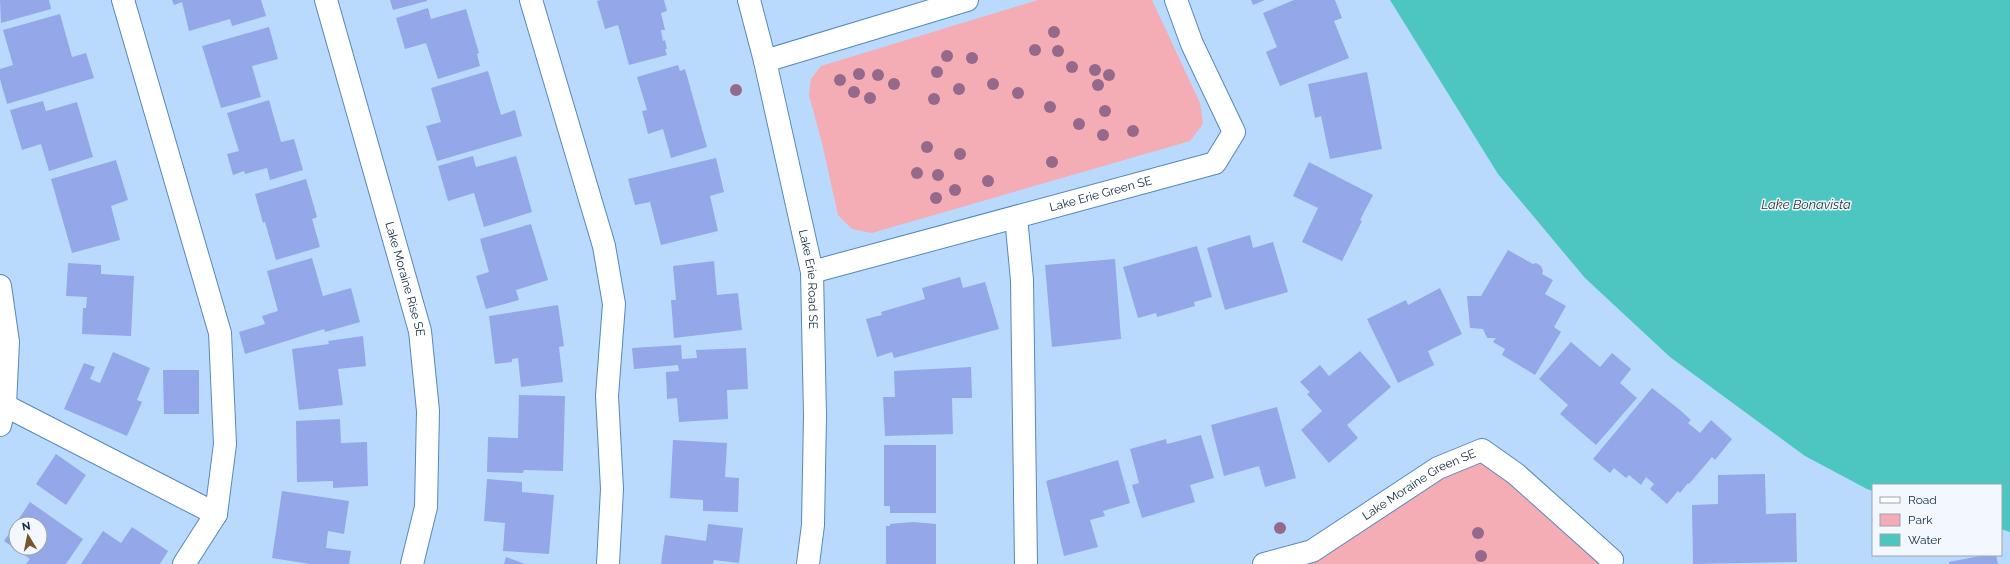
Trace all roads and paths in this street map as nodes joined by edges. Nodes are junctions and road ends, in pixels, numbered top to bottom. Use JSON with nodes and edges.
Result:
{"nodes":[{"id":1,"x":123,"y":0,"type":"edge"},
{"id":2,"x":326,"y":0,"type":"edge"},
{"id":3,"x":531,"y":0,"type":"edge"},
{"id":4,"x":749,"y":0,"type":"edge"},
{"id":5,"x":1176,"y":0,"type":"edge"},
{"id":6,"x":958,"y":1,"type":"edge"},
{"id":7,"x":765,"y":60,"type":"junction"},
{"id":8,"x":1016,"y":217,"type":"junction"},
{"id":9,"x":812,"y":272,"type":"junction"},
{"id":10,"x":0,"y":286,"type":"edge"},
{"id":11,"x":2,"y":411,"type":"edge"},
{"id":12,"x":216,"y":514,"type":"junction"},
{"id":13,"x":184,"y":564,"type":"edge"},
{"id":14,"x":412,"y":564,"type":"edge"},
{"id":15,"x":608,"y":564,"type":"edge"},
{"id":16,"x":808,"y":564,"type":"edge"},
{"id":17,"x":1026,"y":564,"type":"edge"},
{"id":18,"x":1264,"y":564,"type":"edge"},
{"id":19,"x":1611,"y":564,"type":"edge"}],
"edges":[{"from":1,"to":12,"type":"street"},
{"from":2,"to":14,"type":"street","name":"Lake Moraine Rise SE"},
{"from":3,"to":15,"type":"street"},
{"from":4,"to":7,"type":"street","name":"Lake Erie Road SE"},
{"from":5,"to":8,"type":"street","name":"Lake Erie Green SE"},
{"from":6,"to":7,"type":"street"},
{"from":7,"to":9,"type":"street","name":"Lake Erie Road SE"},
{"from":8,"to":9,"type":"street","name":"Lake Erie Green SE"},
{"from":8,"to":17,"type":"street"},
{"from":9,"to":16,"type":"street","name":"Lake Erie Road SE"},
{"from":10,"to":11,"type":"street"},
{"from":11,"to":12,"type":"street"},
{"from":12,"to":13,"type":"street"},
{"from":18,"to":19,"type":"street","name":"Lake Moraine Green SE"}]}
